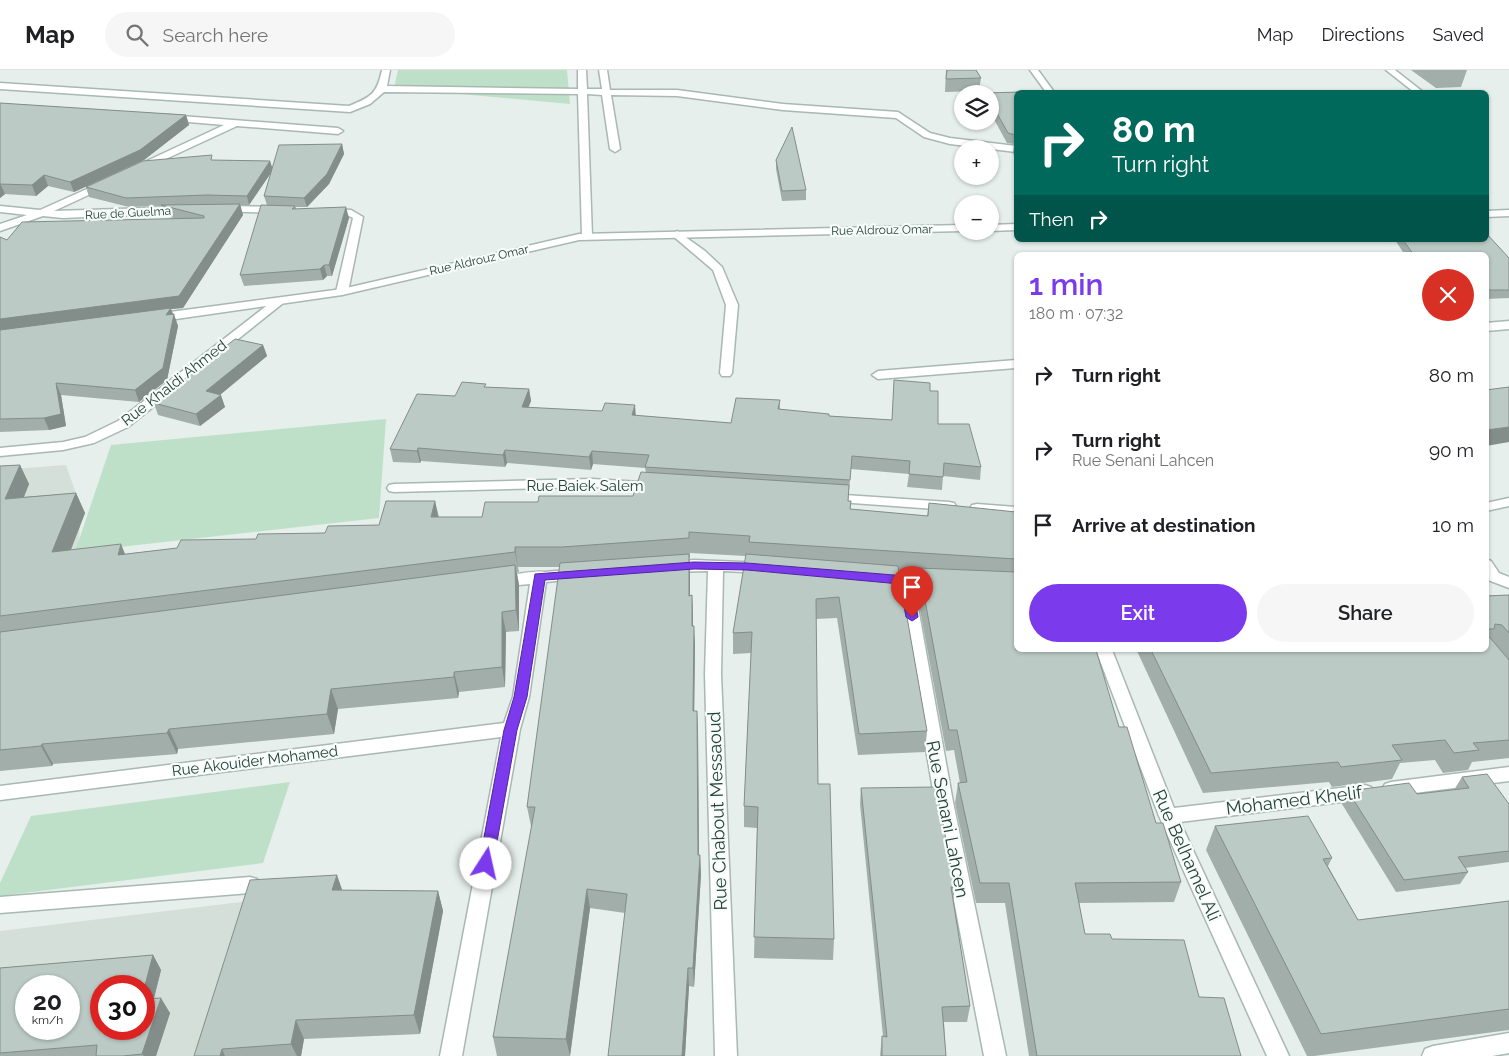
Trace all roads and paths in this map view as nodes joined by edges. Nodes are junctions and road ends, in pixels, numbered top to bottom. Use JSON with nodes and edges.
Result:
{"nodes":[{"id":1,"x":386,"y":70,"type":"edge"},
{"id":2,"x":582,"y":70,"type":"edge"},
{"id":3,"x":603,"y":70,"type":"edge"},
{"id":4,"x":1034,"y":70,"type":"edge"},
{"id":5,"x":1390,"y":70,"type":"edge"},
{"id":6,"x":0,"y":86,"type":"edge"},
{"id":7,"x":382,"y":88,"type":"junction"},
{"id":8,"x":1049,"y":90,"type":"edge"},
{"id":9,"x":1416,"y":90,"type":"edge"},
{"id":10,"x":583,"y":92,"type":"junction"},
{"id":11,"x":157,"y":118,"type":"edge"},
{"id":12,"x":236,"y":123,"type":"junction"},
{"id":13,"x":338,"y":131,"type":"dead end"},
{"id":14,"x":615,"y":149,"type":"dead end"},
{"id":15,"x":1014,"y":149,"type":"edge"},
{"id":16,"x":0,"y":209,"type":"edge"},
{"id":17,"x":193,"y":209,"type":"edge"},
{"id":18,"x":210,"y":209,"type":"edge"},
{"id":19,"x":296,"y":211,"type":"edge"},
{"id":20,"x":315,"y":211,"type":"edge"},
{"id":21,"x":1509,"y":213,"type":"edge"},
{"id":22,"x":39,"y":214,"type":"junction"},
{"id":23,"x":1489,"y":214,"type":"edge"},
{"id":24,"x":1014,"y":227,"type":"edge"},
{"id":25,"x":0,"y":228,"type":"edge"},
{"id":26,"x":954,"y":228,"type":"edge"},
{"id":27,"x":999,"y":228,"type":"edge"},
{"id":28,"x":677,"y":234,"type":"junction"},
{"id":29,"x":587,"y":236,"type":"junction"},
{"id":30,"x":342,"y":292,"type":"junction"},
{"id":31,"x":278,"y":302,"type":"junction"},
{"id":32,"x":143,"y":319,"type":"edge"},
{"id":33,"x":1509,"y":324,"type":"edge"},
{"id":34,"x":1489,"y":327,"type":"edge"},
{"id":35,"x":1014,"y":364,"type":"edge"},
{"id":36,"x":726,"y":373,"type":"dead end"},
{"id":37,"x":878,"y":375,"type":"dead end"},
{"id":38,"x":0,"y":452,"type":"edge"},
{"id":39,"x":394,"y":488,"type":"dead end"},
{"id":40,"x":675,"y":488,"type":"edge"},
{"id":41,"x":820,"y":497,"type":"edge"},
{"id":42,"x":1509,"y":502,"type":"edge"},
{"id":43,"x":1489,"y":506,"type":"edge"},
{"id":44,"x":1014,"y":511,"type":"edge"},
{"id":45,"x":716,"y":566,"type":"junction"},
{"id":46,"x":655,"y":568,"type":"edge"},
{"id":47,"x":777,"y":569,"type":"edge"},
{"id":48,"x":1489,"y":569,"type":"edge"},
{"id":49,"x":597,"y":572,"type":"edge"},
{"id":50,"x":539,"y":576,"type":"junction"},
{"id":51,"x":866,"y":577,"type":"edge"},
{"id":52,"x":906,"y":580,"type":"junction"},
{"id":53,"x":952,"y":582,"type":"edge"},
{"id":54,"x":1509,"y":583,"type":"edge"},
{"id":55,"x":480,"y":584,"type":"edge"},
{"id":56,"x":1105,"y":652,"type":"edge"},
{"id":57,"x":511,"y":730,"type":"junction"},
{"id":58,"x":1509,"y":774,"type":"edge"},
{"id":59,"x":0,"y":793,"type":"edge"},
{"id":60,"x":1168,"y":816,"type":"junction"},
{"id":61,"x":250,"y":885,"type":"edge"},
{"id":62,"x":0,"y":904,"type":"edge"},
{"id":63,"x":1509,"y":1043,"type":"edge"},
{"id":64,"x":451,"y":1056,"type":"edge"},
{"id":65,"x":726,"y":1056,"type":"edge"},
{"id":66,"x":995,"y":1056,"type":"edge"},
{"id":67,"x":1278,"y":1056,"type":"edge"},
{"id":68,"x":1433,"y":1056,"type":"edge"}],
"edges":[{"from":1,"to":7,"type":"street"},
{"from":2,"to":10,"type":"street"},
{"from":3,"to":14,"type":"street"},
{"from":4,"to":8,"type":"street"},
{"from":5,"to":9,"type":"street"},
{"from":6,"to":7,"type":"street"},
{"from":7,"to":10,"type":"street"},
{"from":10,"to":15,"type":"street"},
{"from":10,"to":29,"type":"street"},
{"from":11,"to":12,"type":"street"},
{"from":12,"to":13,"type":"street"},
{"from":12,"to":22,"type":"street"},
{"from":16,"to":22,"type":"street","name":"Rue de Guelma"},
{"from":17,"to":22,"type":"street","name":"Rue de Guelma"},
{"from":18,"to":19,"type":"street"},
{"from":20,"to":30,"type":"street"},
{"from":21,"to":23,"type":"street"},
{"from":22,"to":25,"type":"street"},
{"from":24,"to":27,"type":"street"},
{"from":26,"to":28,"type":"street","name":"Rue Aldrouz Omar"},
{"from":28,"to":29,"type":"street","name":"Rue Aldrouz Omar"},
{"from":28,"to":36,"type":"street"},
{"from":29,"to":30,"type":"street","name":"Rue Aldrouz Omar"},
{"from":30,"to":31,"type":"street","name":"Rue Aldrouz Omar"},
{"from":31,"to":32,"type":"street","name":"Rue Aldrouz Omar"},
{"from":31,"to":38,"type":"street","name":"Rue Khaldi Ahmed"},
{"from":33,"to":34,"type":"street"},
{"from":35,"to":37,"type":"street"},
{"from":39,"to":40,"type":"street","name":"Rue Baiek Salem"},
{"from":41,"to":44,"type":"street"},
{"from":42,"to":43,"type":"street"},
{"from":45,"to":46,"type":"street"},
{"from":45,"to":47,"type":"street"},
{"from":45,"to":65,"type":"street","name":"Rue Chabout Messaoud"},
{"from":48,"to":54,"type":"street"},
{"from":49,"to":50,"type":"street"},
{"from":50,"to":55,"type":"street"},
{"from":50,"to":57,"type":"street"},
{"from":51,"to":52,"type":"street"},
{"from":52,"to":53,"type":"street"},
{"from":52,"to":66,"type":"street","name":"Rue Senani Lahcen"},
{"from":56,"to":60,"type":"street","name":"Rue Belhamel Ali"},
{"from":57,"to":59,"type":"street","name":"Rue Akouider Mohamed"},
{"from":57,"to":64,"type":"street"},
{"from":58,"to":60,"type":"street","name":"Mohamed Khelif"},
{"from":60,"to":67,"type":"street","name":"Rue Belhamel Ali"},
{"from":61,"to":62,"type":"street"},
{"from":63,"to":68,"type":"street"}]}
